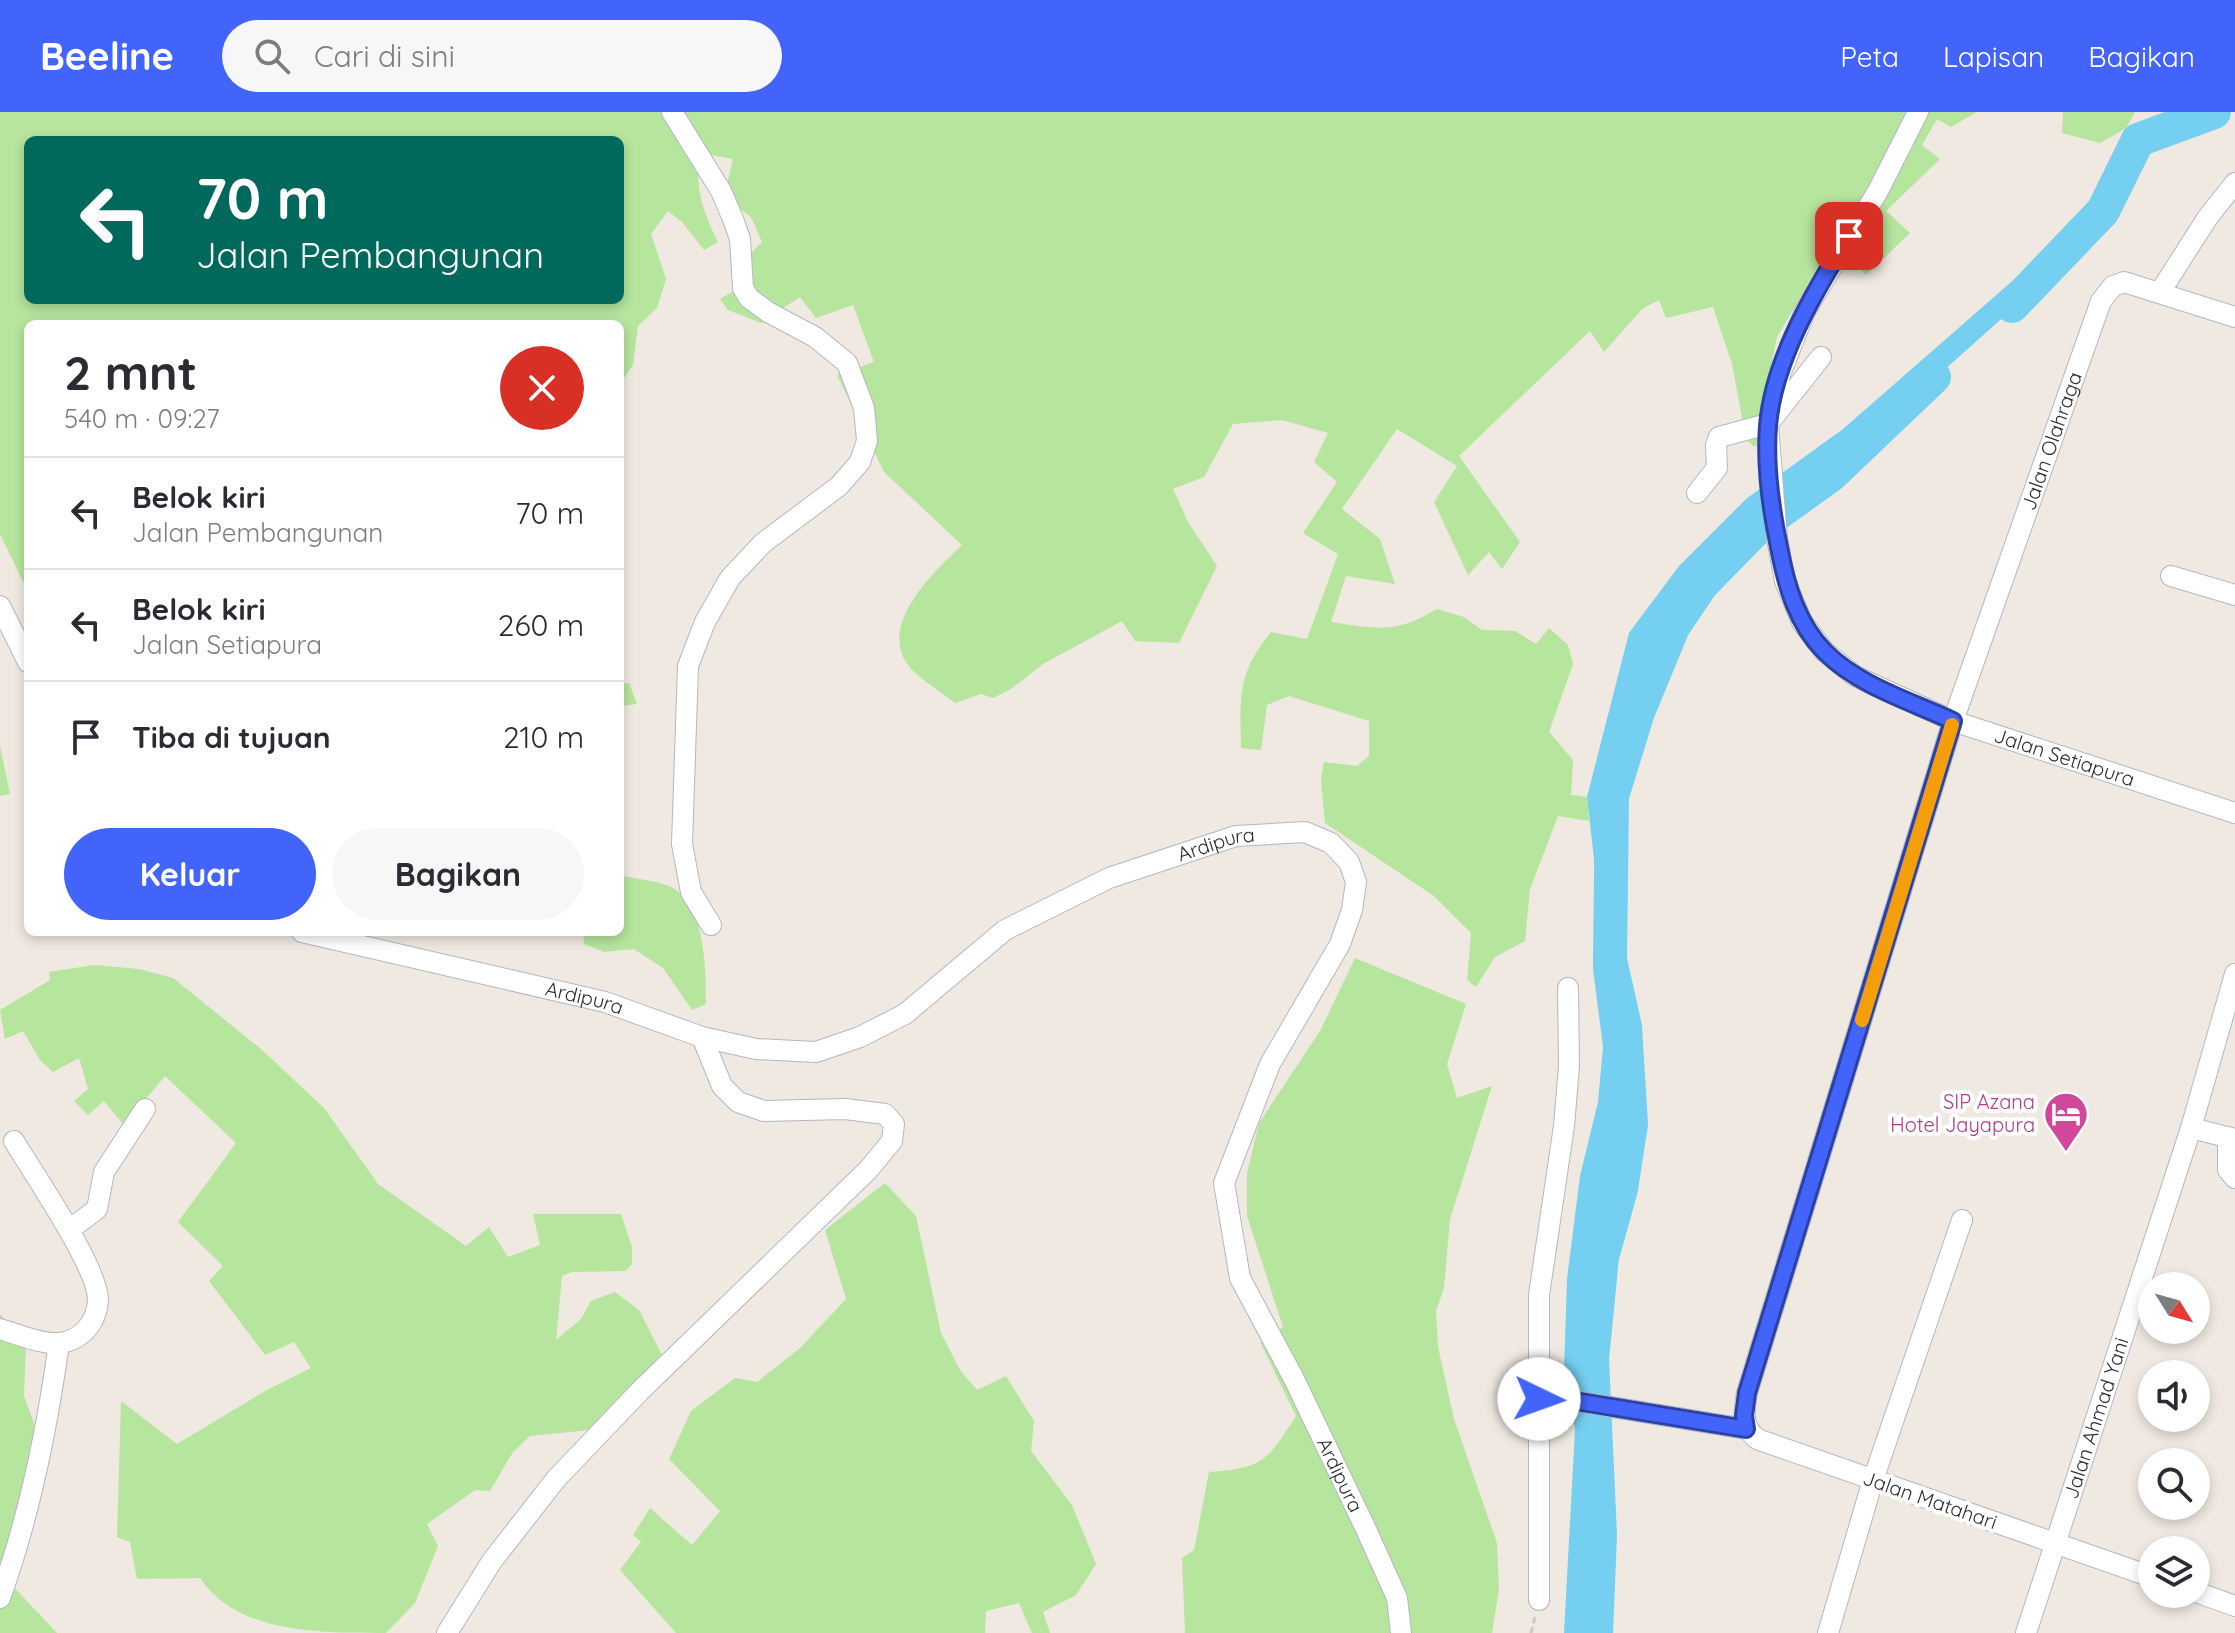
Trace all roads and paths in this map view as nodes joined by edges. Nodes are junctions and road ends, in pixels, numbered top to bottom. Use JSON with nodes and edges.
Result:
{"nodes":[{"id":1,"x":672,"y":112,"type":"edge"},
{"id":2,"x":1918,"y":112,"type":"edge"},
{"id":3,"x":2235,"y":183,"type":"edge"},
{"id":4,"x":2160,"y":292,"type":"junction"},
{"id":5,"x":2235,"y":317,"type":"edge"},
{"id":6,"x":1821,"y":357,"type":"dead end"},
{"id":7,"x":1768,"y":424,"type":"junction"},
{"id":8,"x":1697,"y":493,"type":"dead end"},
{"id":9,"x":2171,"y":576,"type":"dead end"},
{"id":10,"x":2235,"y":595,"type":"edge"},
{"id":11,"x":0,"y":606,"type":"edge"},
{"id":12,"x":24,"y":654,"type":"edge"},
{"id":13,"x":1953,"y":721,"type":"junction"},
{"id":14,"x":2235,"y":813,"type":"edge"},
{"id":15,"x":711,"y":925,"type":"dead end"},
{"id":16,"x":319,"y":936,"type":"edge"},
{"id":17,"x":2235,"y":974,"type":"edge"},
{"id":18,"x":1568,"y":988,"type":"dead end"},
{"id":19,"x":2230,"y":1006,"type":"edge"},
{"id":20,"x":702,"y":1037,"type":"junction"},
{"id":21,"x":145,"y":1109,"type":"dead end"},
{"id":22,"x":2191,"y":1128,"type":"junction"},
{"id":23,"x":2232,"y":1138,"type":"edge"},
{"id":24,"x":14,"y":1141,"type":"dead end"},
{"id":25,"x":2235,"y":1178,"type":"edge"},
{"id":26,"x":1962,"y":1220,"type":"dead end"},
{"id":27,"x":69,"y":1230,"type":"junction"},
{"id":28,"x":0,"y":1329,"type":"edge"},
{"id":29,"x":59,"y":1343,"type":"junction"},
{"id":30,"x":1539,"y":1399,"type":"junction"},
{"id":31,"x":1746,"y":1429,"type":"junction"},
{"id":32,"x":1873,"y":1480,"type":"junction"},
{"id":33,"x":2055,"y":1542,"type":"junction"},
{"id":34,"x":2138,"y":1572,"type":"edge"},
{"id":35,"x":2210,"y":1597,"type":"edge"},
{"id":36,"x":0,"y":1598,"type":"edge"},
{"id":37,"x":1539,"y":1600,"type":"dead end"},
{"id":38,"x":2235,"y":1606,"type":"edge"},
{"id":39,"x":447,"y":1633,"type":"edge"},
{"id":40,"x":1401,"y":1633,"type":"edge"},
{"id":41,"x":1828,"y":1633,"type":"edge"},
{"id":42,"x":2026,"y":1633,"type":"edge"}],
"edges":[{"from":1,"to":15,"type":"street"},
{"from":2,"to":7,"type":"street","name":"Jalan Setiapura"},
{"from":3,"to":4,"type":"street"},
{"from":4,"to":5,"type":"street","name":"Jalan Olahraga"},
{"from":4,"to":13,"type":"street","name":"Jalan Olahraga"},
{"from":6,"to":7,"type":"street"},
{"from":7,"to":8,"type":"street"},
{"from":7,"to":13,"type":"street","name":"Jalan Setiapura"},
{"from":9,"to":10,"type":"street"},
{"from":11,"to":12,"type":"street"},
{"from":13,"to":14,"type":"street","name":"Jalan Setiapura"},
{"from":13,"to":31,"type":"street"},
{"from":16,"to":20,"type":"street","name":"Ardipura"},
{"from":17,"to":19,"type":"street","name":"Jalan Ahmad Yani"},
{"from":18,"to":30,"type":"street"},
{"from":19,"to":22,"type":"street","name":"Jalan Ahmad Yani"},
{"from":20,"to":39,"type":"street"},
{"from":20,"to":40,"type":"street","name":"Ardipura"},
{"from":21,"to":27,"type":"street"},
{"from":22,"to":23,"type":"street"},
{"from":22,"to":33,"type":"street","name":"Jalan Ahmad Yani"},
{"from":23,"to":25,"type":"street"},
{"from":24,"to":27,"type":"street"},
{"from":26,"to":32,"type":"street"},
{"from":27,"to":29,"type":"street"},
{"from":28,"to":29,"type":"street"},
{"from":29,"to":36,"type":"street"},
{"from":30,"to":31,"type":"street","name":"Jalan Matahari"},
{"from":30,"to":37,"type":"street"},
{"from":31,"to":32,"type":"street","name":"Jalan Matahari"},
{"from":32,"to":33,"type":"street","name":"Jalan Matahari"},
{"from":32,"to":41,"type":"street"},
{"from":33,"to":34,"type":"street","name":"Jalan Matahari"},
{"from":33,"to":42,"type":"street","name":"Jalan Ahmad Yani"},
{"from":35,"to":38,"type":"street"}]}
